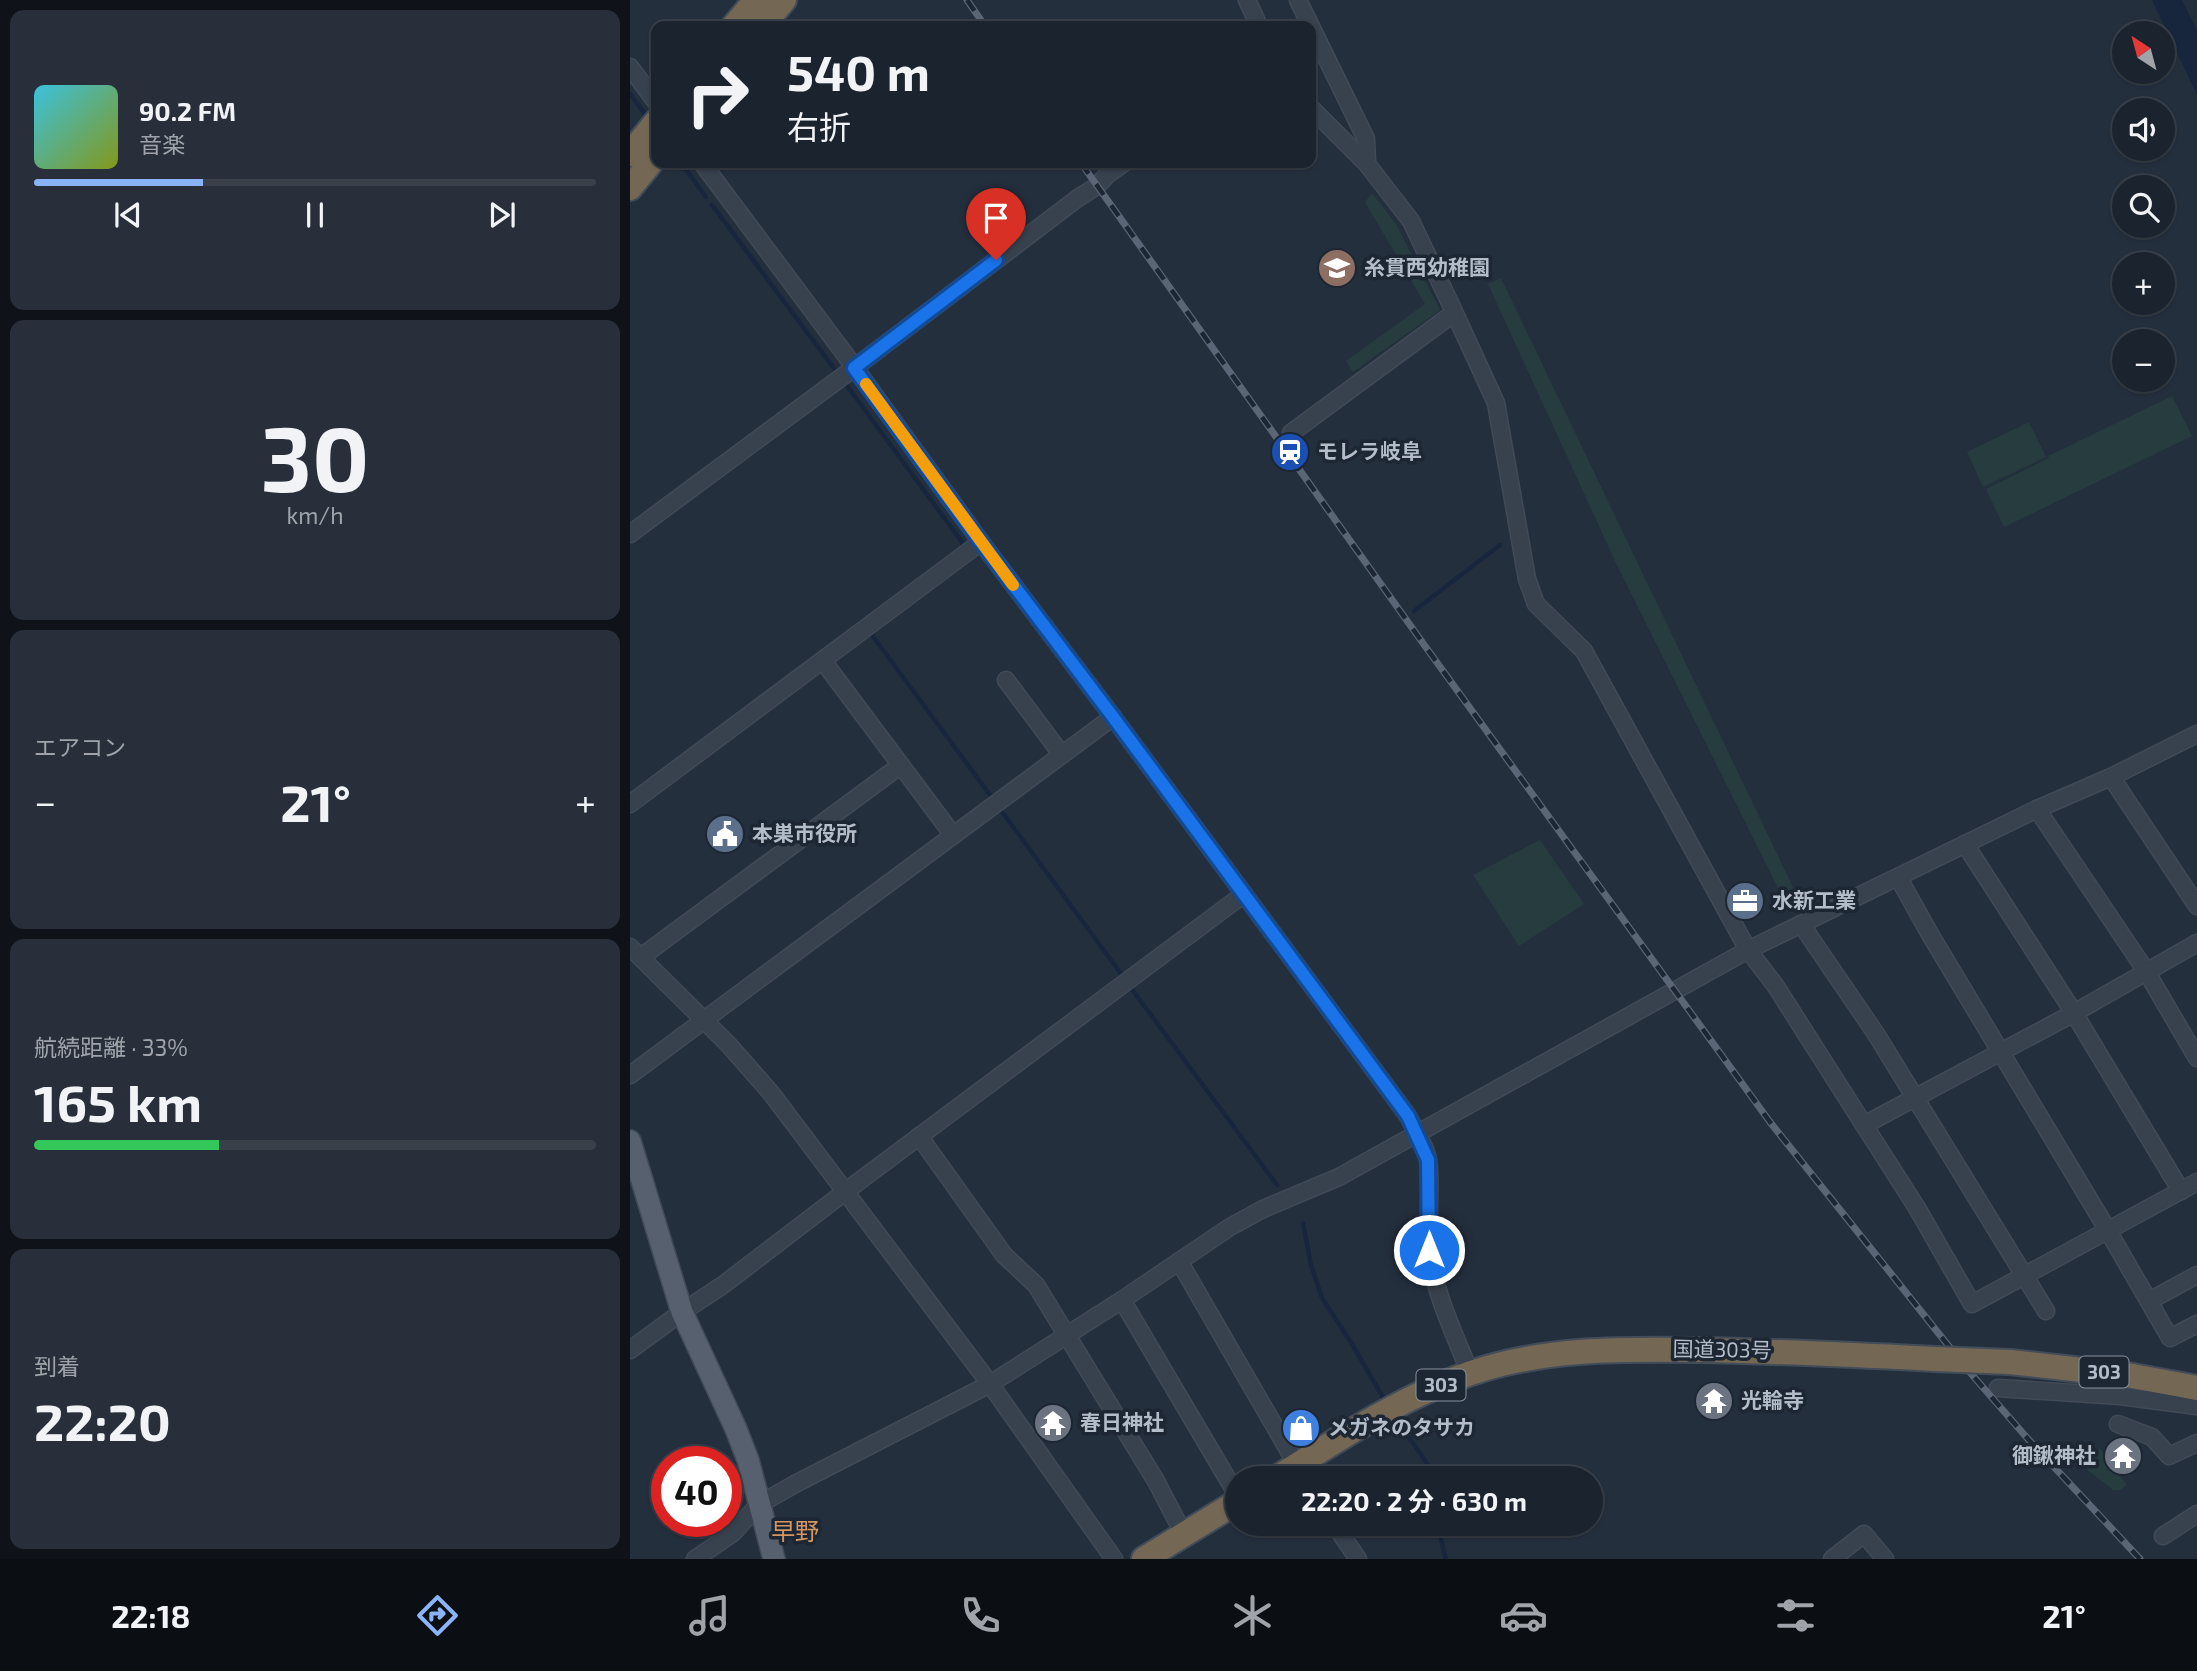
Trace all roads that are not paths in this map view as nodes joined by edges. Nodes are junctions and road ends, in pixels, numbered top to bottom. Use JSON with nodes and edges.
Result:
{"nodes":[{"id":1,"x":756,"y":0,"type":"edge"},
{"id":2,"x":784,"y":0,"type":"edge"},
{"id":3,"x":1247,"y":0,"type":"edge"},
{"id":4,"x":1298,"y":0,"type":"edge"},
{"id":5,"x":738,"y":21,"type":"edge"},
{"id":6,"x":766,"y":21,"type":"edge"},
{"id":7,"x":1257,"y":21,"type":"edge"},
{"id":8,"x":1308,"y":21,"type":"edge"},
{"id":9,"x":1316,"y":37,"type":"edge"},
{"id":10,"x":630,"y":67,"type":"edge"},
{"id":11,"x":651,"y":95,"type":"edge"},
{"id":12,"x":1316,"y":113,"type":"edge"},
{"id":13,"x":651,"y":128,"type":"edge"},
{"id":14,"x":630,"y":154,"type":"edge"},
{"id":15,"x":651,"y":162,"type":"edge"},
{"id":16,"x":1367,"y":164,"type":"junction"},
{"id":17,"x":706,"y":168,"type":"edge"},
{"id":18,"x":1117,"y":168,"type":"edge"},
{"id":19,"x":630,"y":188,"type":"edge"},
{"id":20,"x":1454,"y":313,"type":"junction"},
{"id":21,"x":854,"y":368,"type":"junction"},
{"id":22,"x":1291,"y":433,"type":"dead end"},
{"id":23,"x":630,"y":534,"type":"edge"},
{"id":24,"x":981,"y":542,"type":"junction"},
{"id":25,"x":823,"y":661,"type":"junction"},
{"id":26,"x":1006,"y":680,"type":"dead end"},
{"id":27,"x":1113,"y":717,"type":"junction"},
{"id":28,"x":2197,"y":734,"type":"edge"},
{"id":29,"x":1062,"y":755,"type":"junction"},
{"id":30,"x":901,"y":765,"type":"junction"},
{"id":31,"x":2111,"y":777,"type":"junction"},
{"id":32,"x":630,"y":804,"type":"edge"},
{"id":33,"x":2037,"y":809,"type":"junction"},
{"id":34,"x":953,"y":835,"type":"junction"},
{"id":35,"x":1965,"y":844,"type":"junction"},
{"id":36,"x":1898,"y":877,"type":"junction"},
{"id":37,"x":1244,"y":894,"type":"junction"},
{"id":38,"x":2197,"y":906,"type":"edge"},
{"id":39,"x":1801,"y":925,"type":"junction"},
{"id":40,"x":2197,"y":943,"type":"edge"},
{"id":41,"x":1748,"y":950,"type":"junction"},
{"id":42,"x":635,"y":952,"type":"edge"},
{"id":43,"x":2146,"y":971,"type":"junction"},
{"id":44,"x":2074,"y":1013,"type":"junction"},
{"id":45,"x":705,"y":1021,"type":"junction"},
{"id":46,"x":2001,"y":1051,"type":"junction"},
{"id":47,"x":2197,"y":1058,"type":"edge"},
{"id":48,"x":630,"y":1075,"type":"edge"},
{"id":49,"x":1914,"y":1098,"type":"junction"},
{"id":50,"x":1864,"y":1125,"type":"junction"},
{"id":51,"x":1417,"y":1134,"type":"junction"},
{"id":52,"x":919,"y":1136,"type":"junction"},
{"id":53,"x":630,"y":1141,"type":"edge"},
{"id":54,"x":2197,"y":1182,"type":"edge"},
{"id":55,"x":846,"y":1191,"type":"junction"},
{"id":56,"x":2181,"y":1191,"type":"junction"},
{"id":57,"x":2108,"y":1229,"type":"junction"},
{"id":58,"x":1179,"y":1261,"type":"junction"},
{"id":59,"x":2026,"y":1275,"type":"junction"},
{"id":60,"x":2197,"y":1275,"type":"edge"},
{"id":61,"x":1122,"y":1300,"type":"junction"},
{"id":62,"x":2149,"y":1301,"type":"junction"},
{"id":63,"x":682,"y":1311,"type":"junction"},
{"id":64,"x":2046,"y":1311,"type":"dead end"},
{"id":65,"x":2197,"y":1324,"type":"edge"},
{"id":66,"x":1066,"y":1335,"type":"junction"},
{"id":67,"x":630,"y":1350,"type":"edge"},
{"id":68,"x":1471,"y":1373,"type":"junction"},
{"id":69,"x":990,"y":1384,"type":"junction"},
{"id":70,"x":1998,"y":1388,"type":"dead end"},
{"id":71,"x":2197,"y":1388,"type":"edge"},
{"id":72,"x":2197,"y":1406,"type":"edge"},
{"id":73,"x":2118,"y":1424,"type":"dead end"},
{"id":74,"x":2197,"y":1443,"type":"edge"},
{"id":75,"x":1287,"y":1466,"type":"edge"},
{"id":76,"x":1302,"y":1466,"type":"edge"},
{"id":77,"x":1225,"y":1475,"type":"edge"},
{"id":78,"x":758,"y":1505,"type":"junction"},
{"id":79,"x":1225,"y":1509,"type":"edge"},
{"id":80,"x":2197,"y":1514,"type":"edge"},
{"id":81,"x":1184,"y":1535,"type":"junction"},
{"id":82,"x":1342,"y":1536,"type":"edge"},
{"id":83,"x":2163,"y":1536,"type":"dead end"},
{"id":84,"x":1356,"y":1558,"type":"edge"},
{"id":85,"x":695,"y":1559,"type":"edge"},
{"id":86,"x":774,"y":1559,"type":"edge"},
{"id":87,"x":1114,"y":1559,"type":"edge"},
{"id":88,"x":1144,"y":1559,"type":"edge"},
{"id":89,"x":1832,"y":1559,"type":"edge"},
{"id":90,"x":1885,"y":1559,"type":"edge"}],
"edges":[{"from":1,"to":5,"type":"highway"},
{"from":2,"to":6,"type":"highway"},
{"from":3,"to":7,"type":"street"},
{"from":4,"to":8,"type":"street"},
{"from":9,"to":16,"type":"street"},
{"from":10,"to":11,"type":"street"},
{"from":12,"to":16,"type":"street"},
{"from":13,"to":14,"type":"highway"},
{"from":15,"to":19,"type":"highway"},
{"from":16,"to":20,"type":"street"},
{"from":17,"to":21,"type":"street"},
{"from":18,"to":21,"type":"street"},
{"from":20,"to":22,"type":"street"},
{"from":20,"to":41,"type":"street"},
{"from":21,"to":23,"type":"street"},
{"from":21,"to":24,"type":"street"},
{"from":24,"to":25,"type":"street"},
{"from":24,"to":27,"type":"street"},
{"from":25,"to":30,"type":"street"},
{"from":25,"to":32,"type":"street"},
{"from":26,"to":29,"type":"street"},
{"from":27,"to":29,"type":"street"},
{"from":27,"to":37,"type":"street"},
{"from":28,"to":31,"type":"street"},
{"from":29,"to":34,"type":"street"},
{"from":30,"to":34,"type":"street"},
{"from":30,"to":42,"type":"street"},
{"from":31,"to":33,"type":"street"},
{"from":31,"to":38,"type":"street"},
{"from":33,"to":35,"type":"street"},
{"from":33,"to":43,"type":"street"},
{"from":34,"to":45,"type":"street"},
{"from":35,"to":36,"type":"street"},
{"from":35,"to":44,"type":"street"},
{"from":36,"to":39,"type":"street"},
{"from":36,"to":46,"type":"street"},
{"from":37,"to":51,"type":"street"},
{"from":37,"to":52,"type":"street"},
{"from":39,"to":41,"type":"street"},
{"from":39,"to":49,"type":"street"},
{"from":40,"to":43,"type":"street"},
{"from":41,"to":50,"type":"street"},
{"from":41,"to":51,"type":"street"},
{"from":42,"to":45,"type":"street"},
{"from":43,"to":44,"type":"street"},
{"from":43,"to":47,"type":"street"},
{"from":44,"to":46,"type":"street"},
{"from":44,"to":56,"type":"street"},
{"from":45,"to":48,"type":"street"},
{"from":45,"to":55,"type":"street"},
{"from":46,"to":49,"type":"street"},
{"from":46,"to":57,"type":"street"},
{"from":49,"to":50,"type":"street"},
{"from":49,"to":59,"type":"street"},
{"from":50,"to":59,"type":"street"},
{"from":51,"to":58,"type":"street"},
{"from":51,"to":68,"type":"street"},
{"from":52,"to":55,"type":"street"},
{"from":52,"to":66,"type":"street"},
{"from":53,"to":63,"type":"main road"},
{"from":54,"to":56,"type":"street"},
{"from":55,"to":63,"type":"street"},
{"from":55,"to":69,"type":"street"},
{"from":56,"to":57,"type":"street"},
{"from":57,"to":59,"type":"street"},
{"from":57,"to":62,"type":"street"},
{"from":58,"to":61,"type":"street"},
{"from":58,"to":75,"type":"street"},
{"from":59,"to":64,"type":"street"},
{"from":60,"to":62,"type":"street"},
{"from":61,"to":66,"type":"street"},
{"from":61,"to":77,"type":"street"},
{"from":62,"to":65,"type":"street"},
{"from":63,"to":67,"type":"street"},
{"from":63,"to":78,"type":"main road"},
{"from":66,"to":69,"type":"street"},
{"from":66,"to":81,"type":"street"},
{"from":68,"to":71,"type":"highway","name":"国道303号","number":"303","bridge":true},
{"from":68,"to":76,"type":"highway","name":"国道303号","number":"303"},
{"from":69,"to":78,"type":"street"},
{"from":69,"to":87,"type":"street"},
{"from":70,"to":72,"type":"street"},
{"from":73,"to":74,"type":"street"},
{"from":78,"to":85,"type":"street"},
{"from":78,"to":86,"type":"main road"},
{"from":79,"to":81,"type":"highway"},
{"from":80,"to":83,"type":"street"},
{"from":81,"to":88,"type":"highway"},
{"from":82,"to":84,"type":"street"},
{"from":89,"to":90,"type":"street"}]}
